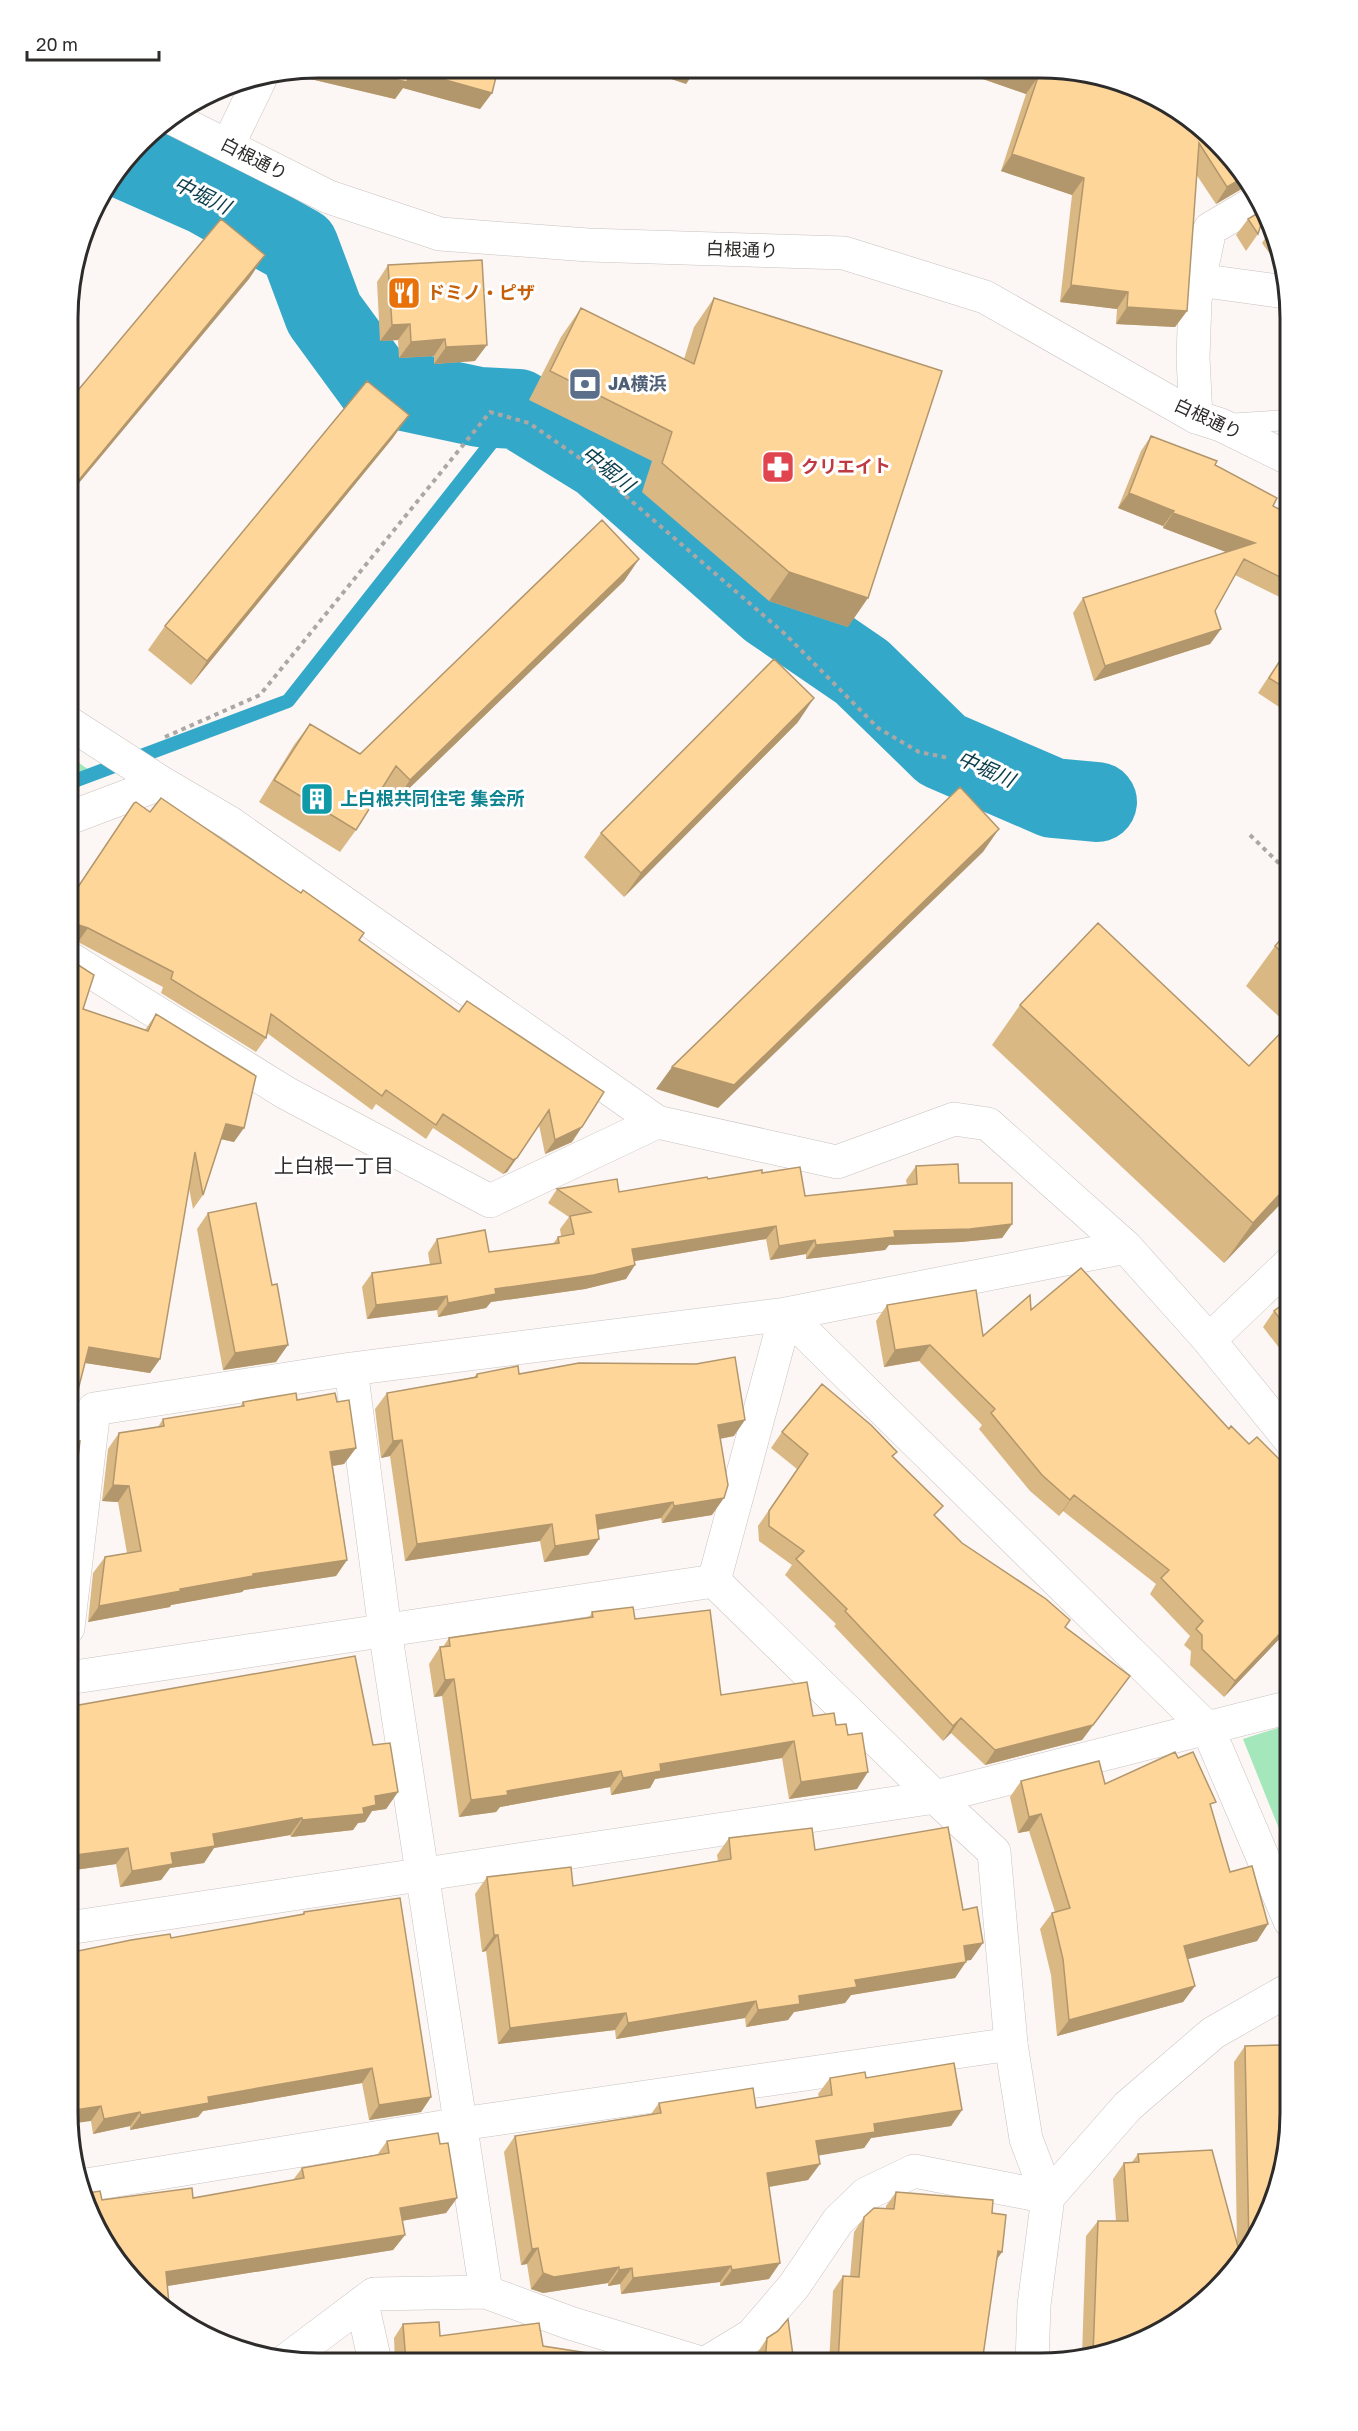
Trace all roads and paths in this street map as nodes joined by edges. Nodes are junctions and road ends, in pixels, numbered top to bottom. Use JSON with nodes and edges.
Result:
{"nodes":[{"id":1,"x":257,"y":86,"type":"edge"},
{"id":2,"x":181,"y":122,"type":"edge"},
{"id":3,"x":228,"y":145,"type":"junction"},
{"id":4,"x":1251,"y":205,"type":"edge"},
{"id":5,"x":1198,"y":280,"type":"junction"},
{"id":6,"x":1278,"y":291,"type":"edge"},
{"id":7,"x":1280,"y":420,"type":"edge"},
{"id":8,"x":1208,"y":421,"type":"junction"},
{"id":9,"x":1280,"y":454,"type":"edge"},
{"id":10,"x":78,"y":729,"type":"edge"},
{"id":11,"x":115,"y":752,"type":"junction"},
{"id":12,"x":949,"y":759,"type":"dead end"},
{"id":13,"x":162,"y":783,"type":"junction"},
{"id":14,"x":78,"y":815,"type":"edge"},
{"id":15,"x":1250,"y":835,"type":"dead end"},
{"id":16,"x":1280,"y":864,"type":"edge"},
{"id":17,"x":78,"y":964,"type":"edge"},
{"id":18,"x":657,"y":1122,"type":"junction"},
{"id":19,"x":1126,"y":1247,"type":"junction"},
{"id":20,"x":1280,"y":1273,"type":"edge"},
{"id":21,"x":786,"y":1314,"type":"junction"},
{"id":22,"x":1209,"y":1340,"type":"junction"},
{"id":23,"x":351,"y":1369,"type":"junction"},
{"id":24,"x":1280,"y":1428,"type":"edge"},
{"id":25,"x":78,"y":1544,"type":"edge"},
{"id":26,"x":714,"y":1581,"type":"junction"},
{"id":27,"x":385,"y":1630,"type":"junction"},
{"id":28,"x":78,"y":1676,"type":"edge"},
{"id":29,"x":1280,"y":1710,"type":"edge"},
{"id":30,"x":1208,"y":1729,"type":"junction"},
{"id":31,"x":934,"y":1797,"type":"junction"},
{"id":32,"x":422,"y":1875,"type":"junction"},
{"id":33,"x":1280,"y":1898,"type":"edge"},
{"id":34,"x":78,"y":1927,"type":"edge"},
{"id":35,"x":1280,"y":1995,"type":"edge"},
{"id":36,"x":1011,"y":2044,"type":"junction"},
{"id":37,"x":461,"y":2124,"type":"junction"},
{"id":38,"x":89,"y":2185,"type":"edge"},
{"id":39,"x":1048,"y":2197,"type":"junction"},
{"id":40,"x":486,"y":2292,"type":"junction"},
{"id":41,"x":362,"y":2303,"type":"junction"},
{"id":42,"x":297,"y":2352,"type":"edge"},
{"id":43,"x":373,"y":2353,"type":"edge"},
{"id":44,"x":671,"y":2353,"type":"edge"},
{"id":45,"x":721,"y":2353,"type":"edge"},
{"id":46,"x":1032,"y":2353,"type":"edge"}],
"edges":[{"from":1,"to":3,"type":"street"},
{"from":2,"to":3,"type":"street","name":"白根通り"},
{"from":3,"to":8,"type":"street","name":"白根通り"},
{"from":4,"to":5,"type":"street"},
{"from":5,"to":6,"type":"street"},
{"from":5,"to":8,"type":"street"},
{"from":7,"to":8,"type":"lane"},
{"from":8,"to":9,"type":"street","name":"白根通り"},
{"from":10,"to":11,"type":"street"},
{"from":11,"to":12,"type":"path"},
{"from":11,"to":13,"type":"street"},
{"from":13,"to":14,"type":"street"},
{"from":13,"to":18,"type":"street"},
{"from":15,"to":16,"type":"path"},
{"from":17,"to":18,"type":"street"},
{"from":18,"to":19,"type":"street"},
{"from":19,"to":21,"type":"street"},
{"from":19,"to":22,"type":"street"},
{"from":20,"to":22,"type":"street"},
{"from":21,"to":23,"type":"street"},
{"from":21,"to":26,"type":"street"},
{"from":21,"to":30,"type":"street"},
{"from":22,"to":24,"type":"street"},
{"from":23,"to":25,"type":"street"},
{"from":23,"to":27,"type":"street"},
{"from":26,"to":27,"type":"street"},
{"from":26,"to":31,"type":"street"},
{"from":27,"to":28,"type":"street"},
{"from":27,"to":32,"type":"street"},
{"from":29,"to":30,"type":"street"},
{"from":30,"to":31,"type":"street"},
{"from":30,"to":33,"type":"street"},
{"from":31,"to":32,"type":"street"},
{"from":31,"to":36,"type":"street"},
{"from":32,"to":34,"type":"street"},
{"from":32,"to":37,"type":"street"},
{"from":35,"to":39,"type":"street"},
{"from":36,"to":37,"type":"street"},
{"from":36,"to":39,"type":"street"},
{"from":37,"to":38,"type":"street"},
{"from":37,"to":40,"type":"street"},
{"from":39,"to":45,"type":"street"},
{"from":39,"to":46,"type":"street"},
{"from":40,"to":41,"type":"street"},
{"from":40,"to":44,"type":"street"},
{"from":41,"to":42,"type":"street"},
{"from":41,"to":43,"type":"street"}]}
